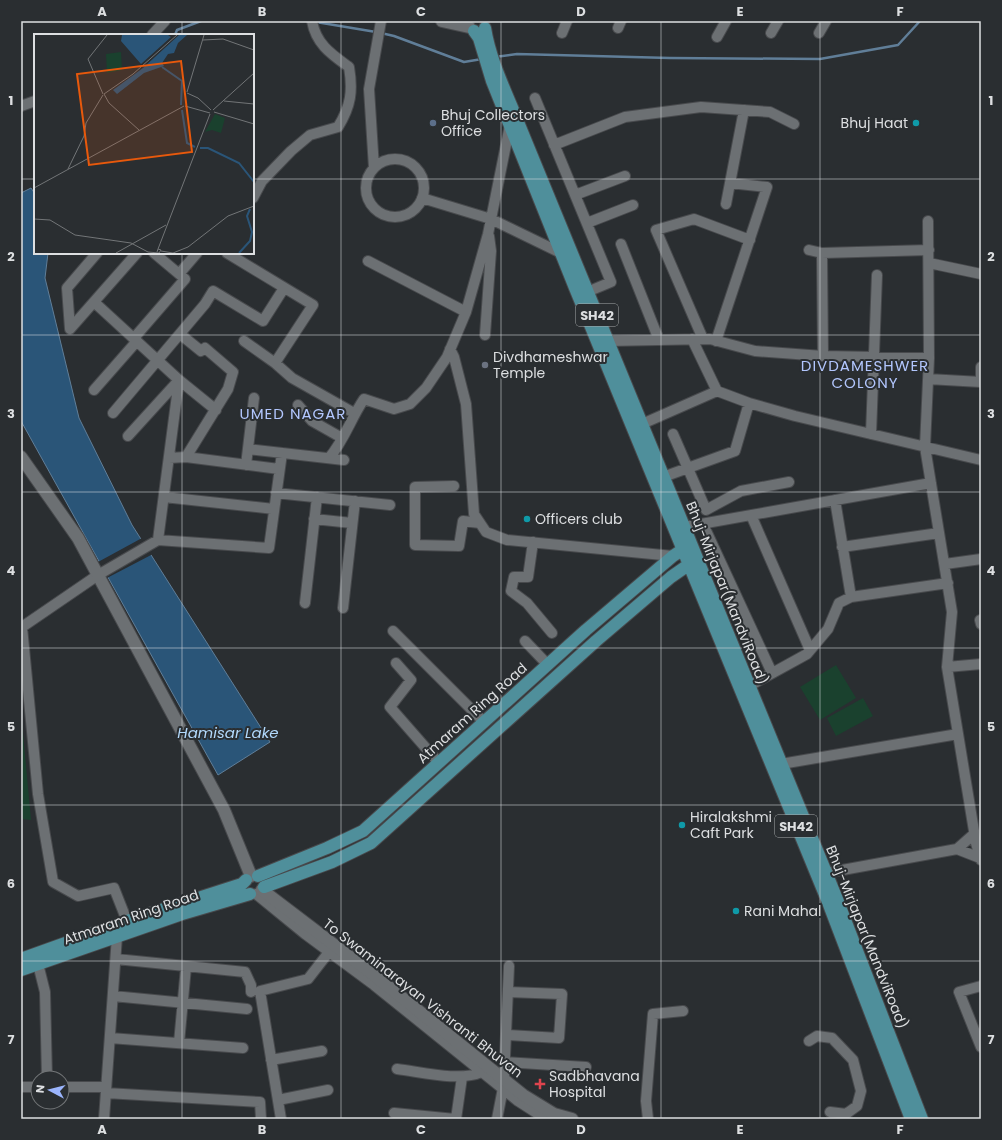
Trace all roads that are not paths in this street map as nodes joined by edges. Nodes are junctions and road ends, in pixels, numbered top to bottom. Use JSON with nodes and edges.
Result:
{"nodes":[{"id":1,"x":165,"y":21,"type":"edge"},
{"id":2,"x":442,"y":21,"type":"edge"},
{"id":3,"x":567,"y":21,"type":"edge"},
{"id":4,"x":726,"y":21,"type":"edge"},
{"id":5,"x":778,"y":21,"type":"edge"},
{"id":6,"x":826,"y":21,"type":"edge"},
{"id":7,"x":312,"y":22,"type":"edge"},
{"id":8,"x":381,"y":24,"type":"edge"},
{"id":9,"x":479,"y":28,"type":"edge"},
{"id":10,"x":562,"y":33,"type":"dead end"},
{"id":11,"x":771,"y":33,"type":"dead end"},
{"id":12,"x":819,"y":33,"type":"dead end"},
{"id":13,"x":153,"y":34,"type":"edge"},
{"id":14,"x":717,"y":37,"type":"dead end"},
{"id":15,"x":497,"y":80,"type":"junction"},
{"id":16,"x":535,"y":98,"type":"dead end"},
{"id":17,"x":34,"y":101,"type":"edge"},
{"id":18,"x":21,"y":106,"type":"edge"},
{"id":19,"x":744,"y":110,"type":"junction"},
{"id":20,"x":794,"y":124,"type":"dead end"},
{"id":21,"x":510,"y":125,"type":"junction"},
{"id":22,"x":554,"y":145,"type":"junction"},
{"id":23,"x":374,"y":168,"type":"junction"},
{"id":24,"x":625,"y":176,"type":"dead end"},
{"id":25,"x":730,"y":183,"type":"junction"},
{"id":26,"x":575,"y":195,"type":"junction"},
{"id":27,"x":254,"y":196,"type":"edge"},
{"id":28,"x":422,"y":198,"type":"junction"},
{"id":29,"x":726,"y":204,"type":"dead end"},
{"id":30,"x":633,"y":205,"type":"dead end"},
{"id":31,"x":492,"y":219,"type":"junction"},
{"id":32,"x":928,"y":221,"type":"dead end"},
{"id":33,"x":587,"y":223,"type":"junction"},
{"id":34,"x":488,"y":234,"type":"junction"},
{"id":35,"x":750,"y":240,"type":"junction"},
{"id":36,"x":621,"y":244,"type":"dead end"},
{"id":37,"x":809,"y":250,"type":"dead end"},
{"id":38,"x":928,"y":250,"type":"junction"},
{"id":39,"x":561,"y":253,"type":"junction"},
{"id":40,"x":822,"y":253,"type":"junction"},
{"id":41,"x":96,"y":254,"type":"edge"},
{"id":42,"x":136,"y":254,"type":"edge"},
{"id":43,"x":155,"y":254,"type":"edge"},
{"id":44,"x":196,"y":254,"type":"edge"},
{"id":45,"x":229,"y":254,"type":"edge"},
{"id":46,"x":368,"y":261,"type":"dead end"},
{"id":47,"x":929,"y":263,"type":"junction"},
{"id":48,"x":179,"y":274,"type":"junction"},
{"id":49,"x":981,"y":274,"type":"edge"},
{"id":50,"x":877,"y":275,"type":"dead end"},
{"id":51,"x":284,"y":288,"type":"junction"},
{"id":52,"x":587,"y":292,"type":"junction"},
{"id":53,"x":94,"y":302,"type":"junction"},
{"id":54,"x":466,"y":312,"type":"junction"},
{"id":55,"x":180,"y":334,"type":"junction"},
{"id":56,"x":485,"y":335,"type":"dead end"},
{"id":57,"x":692,"y":339,"type":"junction"},
{"id":58,"x":703,"y":339,"type":"junction"},
{"id":59,"x":135,"y":340,"type":"junction"},
{"id":60,"x":659,"y":340,"type":"junction"},
{"id":61,"x":244,"y":341,"type":"dead end"},
{"id":62,"x":607,"y":341,"type":"junction"},
{"id":63,"x":716,"y":341,"type":"junction"},
{"id":64,"x":450,"y":349,"type":"junction"},
{"id":65,"x":823,"y":356,"type":"junction"},
{"id":66,"x":874,"y":357,"type":"junction"},
{"id":67,"x":929,"y":358,"type":"junction"},
{"id":68,"x":158,"y":360,"type":"junction"},
{"id":69,"x":276,"y":363,"type":"junction"},
{"id":70,"x":981,"y":367,"type":"edge"},
{"id":71,"x":928,"y":379,"type":"junction"},
{"id":72,"x":179,"y":380,"type":"junction"},
{"id":73,"x":981,"y":382,"type":"edge"},
{"id":74,"x":94,"y":390,"type":"dead end"},
{"id":75,"x":717,"y":391,"type":"junction"},
{"id":76,"x":254,"y":398,"type":"dead end"},
{"id":77,"x":749,"y":403,"type":"junction"},
{"id":78,"x":298,"y":405,"type":"dead end"},
{"id":79,"x":216,"y":410,"type":"junction"},
{"id":80,"x":113,"y":413,"type":"dead end"},
{"id":81,"x":354,"y":413,"type":"junction"},
{"id":82,"x":642,"y":424,"type":"junction"},
{"id":83,"x":674,"y":434,"type":"dead end"},
{"id":84,"x":871,"y":434,"type":"junction"},
{"id":85,"x":128,"y":436,"type":"dead end"},
{"id":86,"x":342,"y":438,"type":"junction"},
{"id":87,"x":925,"y":447,"type":"junction"},
{"id":88,"x":248,"y":449,"type":"junction"},
{"id":89,"x":282,"y":453,"type":"junction"},
{"id":90,"x":21,"y":457,"type":"edge"},
{"id":91,"x":186,"y":457,"type":"junction"},
{"id":92,"x":169,"y":458,"type":"junction"},
{"id":93,"x":329,"y":458,"type":"junction"},
{"id":94,"x":344,"y":460,"type":"dead end"},
{"id":95,"x":981,"y":460,"type":"edge"},
{"id":96,"x":246,"y":465,"type":"junction"},
{"id":97,"x":688,"y":468,"type":"junction"},
{"id":98,"x":279,"y":469,"type":"junction"},
{"id":99,"x":663,"y":477,"type":"junction"},
{"id":100,"x":789,"y":482,"type":"dead end"},
{"id":101,"x":931,"y":483,"type":"junction"},
{"id":102,"x":454,"y":486,"type":"dead end"},
{"id":103,"x":276,"y":493,"type":"junction"},
{"id":104,"x":164,"y":497,"type":"junction"},
{"id":105,"x":317,"y":497,"type":"junction"},
{"id":106,"x":835,"y":500,"type":"junction"},
{"id":107,"x":355,"y":501,"type":"junction"},
{"id":108,"x":390,"y":505,"type":"dead end"},
{"id":109,"x":274,"y":509,"type":"junction"},
{"id":110,"x":751,"y":515,"type":"junction"},
{"id":111,"x":314,"y":519,"type":"junction"},
{"id":112,"x":352,"y":523,"type":"junction"},
{"id":113,"x":480,"y":523,"type":"junction"},
{"id":114,"x":703,"y":524,"type":"junction"},
{"id":115,"x":684,"y":527,"type":"junction"},
{"id":116,"x":940,"y":533,"type":"junction"},
{"id":117,"x":158,"y":540,"type":"junction"},
{"id":118,"x":532,"y":542,"type":"junction"},
{"id":119,"x":842,"y":547,"type":"junction"},
{"id":120,"x":682,"y":550,"type":"junction"},
{"id":121,"x":981,"y":559,"type":"edge"},
{"id":122,"x":693,"y":562,"type":"junction"},
{"id":123,"x":944,"y":564,"type":"junction"},
{"id":124,"x":98,"y":574,"type":"junction"},
{"id":125,"x":948,"y":583,"type":"junction"},
{"id":126,"x":851,"y":597,"type":"junction"},
{"id":127,"x":305,"y":603,"type":"dead end"},
{"id":128,"x":343,"y":608,"type":"dead end"},
{"id":129,"x":393,"y":631,"type":"dead end"},
{"id":130,"x":552,"y":633,"type":"dead end"},
{"id":131,"x":525,"y":641,"type":"dead end"},
{"id":132,"x":810,"y":650,"type":"junction"},
{"id":133,"x":396,"y":663,"type":"dead end"},
{"id":134,"x":548,"y":664,"type":"junction"},
{"id":135,"x":981,"y":664,"type":"edge"},
{"id":136,"x":947,"y":667,"type":"junction"},
{"id":137,"x":772,"y":673,"type":"junction"},
{"id":138,"x":749,"y":686,"type":"junction"},
{"id":139,"x":484,"y":722,"type":"junction"},
{"id":140,"x":958,"y":734,"type":"junction"},
{"id":141,"x":439,"y":763,"type":"junction"},
{"id":142,"x":781,"y":764,"type":"junction"},
{"id":143,"x":974,"y":834,"type":"junction"},
{"id":144,"x":957,"y":849,"type":"junction"},
{"id":145,"x":981,"y":859,"type":"edge"},
{"id":146,"x":826,"y":873,"type":"junction"},
{"id":147,"x":252,"y":877,"type":"junction"},
{"id":148,"x":258,"y":891,"type":"junction"},
{"id":149,"x":127,"y":921,"type":"junction"},
{"id":150,"x":117,"y":936,"type":"junction"},
{"id":151,"x":329,"y":952,"type":"junction"},
{"id":152,"x":21,"y":959,"type":"edge"},
{"id":153,"x":116,"y":959,"type":"junction"},
{"id":154,"x":38,"y":964,"type":"junction"},
{"id":155,"x":509,"y":966,"type":"dead end"},
{"id":156,"x":186,"y":967,"type":"junction"},
{"id":157,"x":21,"y":970,"type":"edge"},
{"id":158,"x":981,"y":986,"type":"edge"},
{"id":159,"x":252,"y":992,"type":"dead end"},
{"id":160,"x":508,"y":992,"type":"junction"},
{"id":161,"x":113,"y":996,"type":"junction"},
{"id":162,"x":183,"y":1002,"type":"junction"},
{"id":163,"x":247,"y":1009,"type":"dead end"},
{"id":164,"x":682,"y":1011,"type":"dead end"},
{"id":165,"x":506,"y":1035,"type":"junction"},
{"id":166,"x":110,"y":1038,"type":"junction"},
{"id":167,"x":809,"y":1041,"type":"dead end"},
{"id":168,"x":179,"y":1043,"type":"junction"},
{"id":169,"x":981,"y":1047,"type":"edge"},
{"id":170,"x":243,"y":1048,"type":"dead end"},
{"id":171,"x":322,"y":1051,"type":"dead end"},
{"id":172,"x":271,"y":1060,"type":"junction"},
{"id":173,"x":504,"y":1062,"type":"junction"},
{"id":174,"x":586,"y":1067,"type":"dead end"},
{"id":175,"x":397,"y":1069,"type":"dead end"},
{"id":176,"x":47,"y":1070,"type":"edge"},
{"id":177,"x":482,"y":1072,"type":"junction"},
{"id":178,"x":462,"y":1077,"type":"junction"},
{"id":179,"x":503,"y":1083,"type":"junction"},
{"id":180,"x":70,"y":1088,"type":"edge"},
{"id":181,"x":106,"y":1090,"type":"junction"},
{"id":182,"x":328,"y":1090,"type":"dead end"},
{"id":183,"x":278,"y":1100,"type":"junction"},
{"id":184,"x":830,"y":1112,"type":"dead end"},
{"id":185,"x":394,"y":1114,"type":"dead end"},
{"id":186,"x":104,"y":1119,"type":"edge"},
{"id":187,"x":261,"y":1119,"type":"edge"},
{"id":188,"x":281,"y":1119,"type":"edge"},
{"id":189,"x":455,"y":1119,"type":"edge"},
{"id":190,"x":497,"y":1119,"type":"edge"},
{"id":191,"x":546,"y":1119,"type":"edge"},
{"id":192,"x":572,"y":1119,"type":"edge"},
{"id":193,"x":648,"y":1119,"type":"edge"},
{"id":194,"x":911,"y":1119,"type":"edge"},
{"id":195,"x":922,"y":1119,"type":"edge"}],
"edges":[{"from":1,"to":13,"type":"street"},
{"from":2,"to":9,"type":"street"},
{"from":3,"to":10,"type":"street"},
{"from":4,"to":14,"type":"street"},
{"from":5,"to":11,"type":"street"},
{"from":6,"to":12,"type":"street"},
{"from":7,"to":27,"type":"street"},
{"from":8,"to":23,"type":"street"},
{"from":9,"to":15,"type":"main road","number":"SH42"},
{"from":15,"to":21,"type":"main road","name":"Bhuj-Mirjapar(MandviRoad)","number":"SH42"},
{"from":15,"to":52,"type":"main road","name":"Bhuj-Mirjapar(MandviRoad)","number":"SH42"},
{"from":16,"to":22,"type":"street"},
{"from":17,"to":18,"type":"street"},
{"from":19,"to":20,"type":"street"},
{"from":19,"to":22,"type":"street"},
{"from":19,"to":25,"type":"street"},
{"from":21,"to":31,"type":"street"},
{"from":21,"to":39,"type":"main road","name":"Bhuj-Mirjapar(MandviRoad)","number":"SH42"},
{"from":22,"to":26,"type":"street"},
{"from":23,"to":28,"type":"street"},
{"from":23,"to":28,"type":"street"},
{"from":24,"to":26,"type":"street"},
{"from":25,"to":29,"type":"street"},
{"from":25,"to":35,"type":"street"},
{"from":26,"to":33,"type":"street"},
{"from":28,"to":31,"type":"street"},
{"from":30,"to":33,"type":"street"},
{"from":31,"to":34,"type":"street"},
{"from":31,"to":39,"type":"street"},
{"from":32,"to":38,"type":"street"},
{"from":33,"to":52,"type":"street"},
{"from":34,"to":54,"type":"street"},
{"from":34,"to":56,"type":"street"},
{"from":35,"to":58,"type":"street"},
{"from":35,"to":63,"type":"street"},
{"from":36,"to":60,"type":"street"},
{"from":37,"to":40,"type":"street"},
{"from":38,"to":40,"type":"street"},
{"from":38,"to":47,"type":"street"},
{"from":39,"to":120,"type":"main road","name":"Bhuj-Mirjapar(MandviRoad)","number":"SH42"},
{"from":40,"to":65,"type":"street"},
{"from":41,"to":53,"type":"street"},
{"from":42,"to":53,"type":"street"},
{"from":43,"to":48,"type":"street"},
{"from":44,"to":48,"type":"street"},
{"from":45,"to":51,"type":"street"},
{"from":46,"to":54,"type":"street"},
{"from":47,"to":49,"type":"street"},
{"from":47,"to":67,"type":"street"},
{"from":48,"to":59,"type":"street"},
{"from":50,"to":66,"type":"street"},
{"from":51,"to":55,"type":"street"},
{"from":51,"to":69,"type":"street"},
{"from":52,"to":62,"type":"main road","name":"Bhuj-Mirjapar(MandviRoad)","number":"SH42"},
{"from":53,"to":59,"type":"street"},
{"from":54,"to":64,"type":"street"},
{"from":55,"to":68,"type":"street"},
{"from":55,"to":79,"type":"street"},
{"from":57,"to":58,"type":"street"},
{"from":57,"to":60,"type":"street"},
{"from":57,"to":75,"type":"street"},
{"from":58,"to":63,"type":"street"},
{"from":59,"to":68,"type":"street"},
{"from":59,"to":74,"type":"street"},
{"from":60,"to":62,"type":"street"},
{"from":61,"to":69,"type":"street"},
{"from":62,"to":82,"type":"main road","name":"Bhuj-Mirjapar(MandviRoad)","number":"SH42"},
{"from":63,"to":65,"type":"street"},
{"from":64,"to":81,"type":"street"},
{"from":64,"to":113,"type":"street"},
{"from":65,"to":66,"type":"street"},
{"from":66,"to":67,"type":"street"},
{"from":66,"to":84,"type":"street"},
{"from":67,"to":71,"type":"street"},
{"from":68,"to":72,"type":"street"},
{"from":68,"to":80,"type":"street"},
{"from":69,"to":81,"type":"street"},
{"from":70,"to":73,"type":"street"},
{"from":71,"to":73,"type":"street"},
{"from":71,"to":87,"type":"street"},
{"from":72,"to":79,"type":"street"},
{"from":72,"to":85,"type":"street"},
{"from":72,"to":92,"type":"street"},
{"from":75,"to":77,"type":"street"},
{"from":75,"to":82,"type":"street"},
{"from":76,"to":88,"type":"street"},
{"from":77,"to":84,"type":"street"},
{"from":77,"to":97,"type":"street"},
{"from":78,"to":86,"type":"street"},
{"from":79,"to":91,"type":"street"},
{"from":81,"to":86,"type":"street"},
{"from":82,"to":99,"type":"main road","name":"Bhuj-Mirjapar(MandviRoad)","number":"SH42"},
{"from":83,"to":97,"type":"street"},
{"from":84,"to":87,"type":"street"},
{"from":86,"to":93,"type":"street"},
{"from":87,"to":95,"type":"street"},
{"from":87,"to":101,"type":"street"},
{"from":88,"to":89,"type":"street"},
{"from":88,"to":96,"type":"street"},
{"from":89,"to":93,"type":"street"},
{"from":89,"to":98,"type":"street"},
{"from":90,"to":124,"type":"street"},
{"from":91,"to":92,"type":"street"},
{"from":91,"to":96,"type":"street"},
{"from":92,"to":104,"type":"street"},
{"from":93,"to":94,"type":"street"},
{"from":96,"to":98,"type":"street"},
{"from":97,"to":99,"type":"street"},
{"from":97,"to":100,"type":"street"},
{"from":98,"to":103,"type":"street"},
{"from":99,"to":115,"type":"main road","name":"Bhuj-Mirjapar(MandviRoad)","number":"SH42"},
{"from":101,"to":106,"type":"street"},
{"from":101,"to":116,"type":"street"},
{"from":102,"to":113,"type":"street"},
{"from":103,"to":105,"type":"street"},
{"from":103,"to":109,"type":"street"},
{"from":104,"to":109,"type":"street"},
{"from":104,"to":117,"type":"street"},
{"from":105,"to":107,"type":"street"},
{"from":105,"to":111,"type":"street"},
{"from":106,"to":110,"type":"street"},
{"from":106,"to":119,"type":"street"},
{"from":107,"to":108,"type":"street"},
{"from":107,"to":112,"type":"street"},
{"from":109,"to":117,"type":"street"},
{"from":110,"to":114,"type":"street"},
{"from":110,"to":132,"type":"street"},
{"from":111,"to":112,"type":"street"},
{"from":111,"to":127,"type":"street"},
{"from":112,"to":128,"type":"street"},
{"from":113,"to":118,"type":"street"},
{"from":114,"to":115,"type":"street"},
{"from":114,"to":137,"type":"street"},
{"from":115,"to":120,"type":"main road","name":"Bhuj-Mirjapar(MandviRoad)","number":"SH42"},
{"from":116,"to":119,"type":"street"},
{"from":116,"to":123,"type":"street"},
{"from":117,"to":124,"type":"street"},
{"from":118,"to":120,"type":"street"},
{"from":118,"to":130,"type":"street"},
{"from":119,"to":126,"type":"street"},
{"from":120,"to":122,"type":"main road","name":"Bhuj-Mirjapar(MandviRoad)","number":"SH42"},
{"from":120,"to":134,"type":"main road","name":"Atmaram Ring Road"},
{"from":121,"to":123,"type":"street"},
{"from":122,"to":138,"type":"main road","name":"Bhuj-Mirjapar(MandviRoad)","number":"SH42"},
{"from":122,"to":148,"type":"main road","name":"Atmaram Ring Road"},
{"from":122,"to":194,"type":"main road","name":"Bhuj-Mirjapar(MandviRoad)","number":"SH42"},
{"from":123,"to":125,"type":"street"},
{"from":124,"to":147,"type":"street"},
{"from":124,"to":149,"type":"street"},
{"from":125,"to":126,"type":"street"},
{"from":125,"to":136,"type":"street"},
{"from":126,"to":132,"type":"street"},
{"from":129,"to":139,"type":"street"},
{"from":131,"to":134,"type":"street"},
{"from":132,"to":137,"type":"street"},
{"from":133,"to":141,"type":"street"},
{"from":134,"to":139,"type":"main road","name":"Atmaram Ring Road"},
{"from":135,"to":136,"type":"street"},
{"from":136,"to":140,"type":"street"},
{"from":137,"to":138,"type":"street"},
{"from":138,"to":142,"type":"main road","name":"Bhuj-Mirjapar(MandviRoad)","number":"SH42"},
{"from":139,"to":141,"type":"main road","name":"Atmaram Ring Road"},
{"from":140,"to":142,"type":"street"},
{"from":140,"to":143,"type":"street"},
{"from":141,"to":147,"type":"main road","name":"Atmaram Ring Road"},
{"from":142,"to":146,"type":"main road","name":"Bhuj-Mirjapar(MandviRoad)","number":"SH42"},
{"from":143,"to":144,"type":"street"},
{"from":143,"to":145,"type":"street"},
{"from":144,"to":145,"type":"street"},
{"from":144,"to":146,"type":"street"},
{"from":146,"to":195,"type":"main road","name":"Bhuj-Mirjapar(MandviRoad)","number":"SH42"},
{"from":147,"to":148,"type":"main road"},
{"from":147,"to":148,"type":"main road"},
{"from":147,"to":149,"type":"main road","name":"Atmaram Ring Road"},
{"from":148,"to":150,"type":"main road","name":"Atmaram Ring Road"},
{"from":148,"to":151,"type":"street"},
{"from":148,"to":179,"type":"street","name":"To Swaminarayan Vishranti Bhuvan"},
{"from":149,"to":152,"type":"main road","name":"Atmaram Ring Road"},
{"from":150,"to":153,"type":"street"},
{"from":150,"to":154,"type":"main road","name":"Atmaram Ring Road"},
{"from":151,"to":172,"type":"street"},
{"from":151,"to":177,"type":"street"},
{"from":153,"to":156,"type":"street"},
{"from":153,"to":161,"type":"street"},
{"from":154,"to":157,"type":"main road","name":"Atmaram Ring Road"},
{"from":154,"to":176,"type":"street"},
{"from":155,"to":160,"type":"street"},
{"from":156,"to":159,"type":"street"},
{"from":156,"to":162,"type":"street"},
{"from":158,"to":169,"type":"street"},
{"from":160,"to":165,"type":"street"},
{"from":160,"to":165,"type":"street"},
{"from":161,"to":162,"type":"street"},
{"from":161,"to":166,"type":"street"},
{"from":162,"to":163,"type":"street"},
{"from":162,"to":168,"type":"street"},
{"from":164,"to":193,"type":"street"},
{"from":165,"to":173,"type":"street"},
{"from":166,"to":168,"type":"street"},
{"from":166,"to":181,"type":"street"},
{"from":167,"to":184,"type":"street"},
{"from":168,"to":170,"type":"street"},
{"from":171,"to":172,"type":"street"},
{"from":172,"to":183,"type":"street"},
{"from":173,"to":174,"type":"street"},
{"from":173,"to":179,"type":"street"},
{"from":175,"to":178,"type":"street"},
{"from":177,"to":178,"type":"street"},
{"from":177,"to":179,"type":"street"},
{"from":178,"to":189,"type":"street"},
{"from":179,"to":190,"type":"street"},
{"from":179,"to":191,"type":"street"},
{"from":179,"to":192,"type":"street","name":"To Swaminarayan Vishranti Bhuvan"},
{"from":180,"to":181,"type":"street"},
{"from":181,"to":186,"type":"street"},
{"from":181,"to":187,"type":"street"},
{"from":182,"to":183,"type":"street"},
{"from":183,"to":188,"type":"street"},
{"from":185,"to":189,"type":"street"}]}
